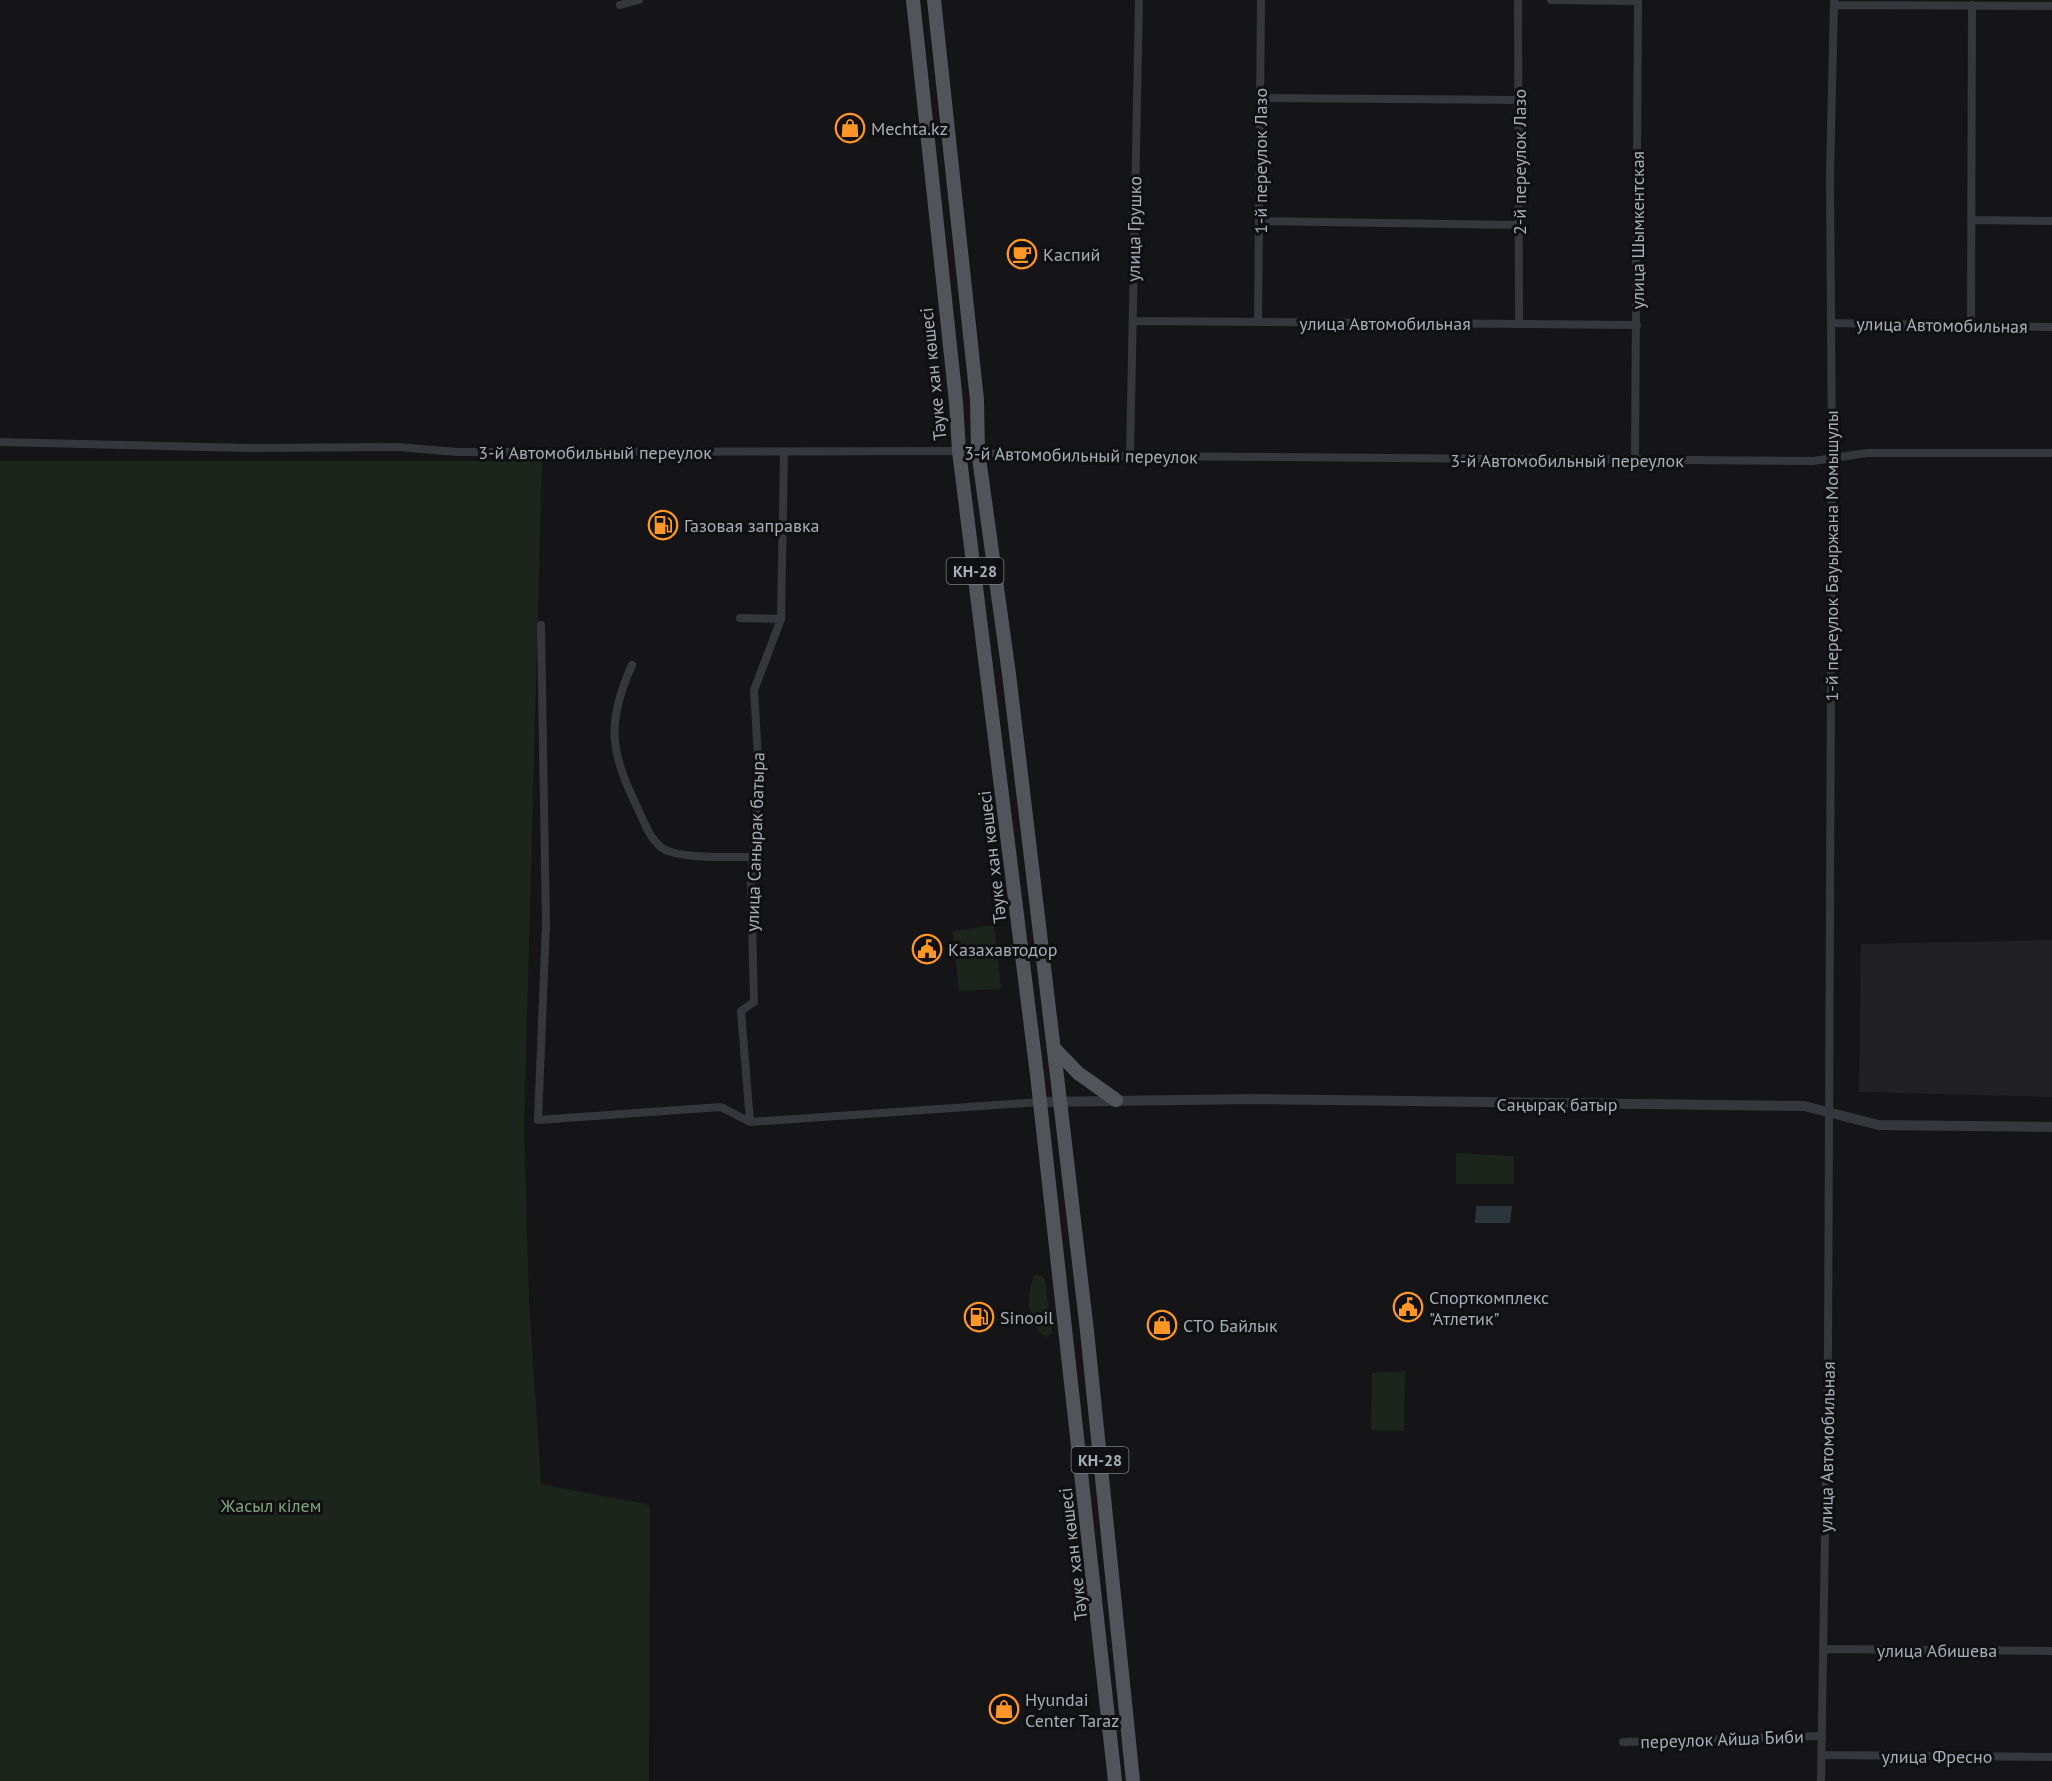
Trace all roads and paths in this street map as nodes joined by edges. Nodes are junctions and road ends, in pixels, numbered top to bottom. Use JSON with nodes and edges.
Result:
{"nodes":[{"id":1,"x":639,"y":0,"type":"edge"},
{"id":2,"x":913,"y":0,"type":"edge"},
{"id":3,"x":934,"y":0,"type":"edge"},
{"id":4,"x":1138,"y":0,"type":"edge"},
{"id":5,"x":1261,"y":0,"type":"edge"},
{"id":6,"x":1518,"y":0,"type":"edge"},
{"id":7,"x":1551,"y":0,"type":"edge"},
{"id":8,"x":1638,"y":0,"type":"edge"},
{"id":9,"x":1834,"y":3,"type":"edge"},
{"id":10,"x":620,"y":5,"type":"dead end"},
{"id":11,"x":1972,"y":6,"type":"junction"},
{"id":12,"x":2052,"y":6,"type":"edge"},
{"id":13,"x":1260,"y":98,"type":"junction"},
{"id":14,"x":1519,"y":100,"type":"junction"},
{"id":15,"x":1971,"y":220,"type":"junction"},
{"id":16,"x":1259,"y":221,"type":"junction"},
{"id":17,"x":2052,"y":221,"type":"edge"},
{"id":18,"x":1518,"y":225,"type":"junction"},
{"id":19,"x":1133,"y":321,"type":"junction"},
{"id":20,"x":1258,"y":322,"type":"junction"},
{"id":21,"x":1519,"y":323,"type":"junction"},
{"id":22,"x":1831,"y":323,"type":"junction"},
{"id":23,"x":1637,"y":326,"type":"junction"},
{"id":24,"x":1971,"y":326,"type":"junction"},
{"id":25,"x":2052,"y":327,"type":"edge"},
{"id":26,"x":0,"y":442,"type":"edge"},
{"id":27,"x":959,"y":451,"type":"junction"},
{"id":28,"x":978,"y":451,"type":"junction"},
{"id":29,"x":784,"y":452,"type":"junction"},
{"id":30,"x":2052,"y":453,"type":"edge"},
{"id":31,"x":1130,"y":457,"type":"junction"},
{"id":32,"x":1832,"y":457,"type":"junction"},
{"id":33,"x":1635,"y":460,"type":"junction"},
{"id":34,"x":740,"y":618,"type":"dead end"},
{"id":35,"x":782,"y":619,"type":"junction"},
{"id":36,"x":541,"y":625,"type":"dead end"},
{"id":37,"x":632,"y":665,"type":"dead end"},
{"id":38,"x":753,"y":857,"type":"junction"},
{"id":39,"x":1054,"y":1048,"type":"junction"},
{"id":40,"x":1116,"y":1100,"type":"junction"},
{"id":41,"x":1060,"y":1101,"type":"junction"},
{"id":42,"x":1040,"y":1102,"type":"junction"},
{"id":43,"x":1828,"y":1112,"type":"junction"},
{"id":44,"x":750,"y":1122,"type":"junction"},
{"id":45,"x":2052,"y":1126,"type":"edge"},
{"id":46,"x":1823,"y":1649,"type":"junction"},
{"id":47,"x":2052,"y":1651,"type":"edge"},
{"id":48,"x":1822,"y":1736,"type":"junction"},
{"id":49,"x":1623,"y":1743,"type":"dead end"},
{"id":50,"x":1822,"y":1755,"type":"junction"},
{"id":51,"x":2052,"y":1757,"type":"edge"},
{"id":52,"x":1115,"y":1781,"type":"edge"},
{"id":53,"x":1133,"y":1781,"type":"edge"},
{"id":54,"x":1821,"y":1781,"type":"edge"}],
"edges":[{"from":1,"to":10,"type":"street"},
{"from":2,"to":27,"type":"main road","name":"Тәуке хан көшесі","number":"КН-28"},
{"from":3,"to":28,"type":"main road","name":"Тәуке хан көшесі","number":"КН-28"},
{"from":4,"to":19,"type":"street","name":"улица Грушко"},
{"from":5,"to":13,"type":"street","name":"1-й переулок Лазо"},
{"from":6,"to":14,"type":"street","name":"2-й переулок Лазо"},
{"from":7,"to":8,"type":"street"},
{"from":8,"to":23,"type":"street","name":"улица Шымкентская"},
{"from":9,"to":11,"type":"street"},
{"from":9,"to":22,"type":"street","name":"1-й переулок Бауыржана Момышулы"},
{"from":11,"to":12,"type":"street"},
{"from":11,"to":15,"type":"street"},
{"from":13,"to":14,"type":"street"},
{"from":13,"to":16,"type":"street","name":"1-й переулок Лазо"},
{"from":14,"to":18,"type":"street","name":"2-й переулок Лазо"},
{"from":15,"to":17,"type":"street"},
{"from":15,"to":24,"type":"street"},
{"from":16,"to":18,"type":"street"},
{"from":16,"to":20,"type":"street","name":"1-й переулок Лазо"},
{"from":18,"to":21,"type":"street","name":"2-й переулок Лазо"},
{"from":19,"to":20,"type":"street","name":"улица Автомобильная"},
{"from":19,"to":31,"type":"street","name":"улица Грушко"},
{"from":20,"to":21,"type":"street","name":"улица Автомобильная"},
{"from":21,"to":23,"type":"street","name":"улица Автомобильная"},
{"from":22,"to":24,"type":"street","name":"улица Автомобильная"},
{"from":22,"to":32,"type":"street","name":"1-й переулок Бауыржана Момышулы"},
{"from":23,"to":33,"type":"street","name":"улица Шымкентская"},
{"from":24,"to":25,"type":"street","name":"улица Автомобильная"},
{"from":26,"to":29,"type":"street","name":"3-й Автомобильный переулок"},
{"from":27,"to":28,"type":"street","name":"3-й Автомобильный переулок"},
{"from":27,"to":29,"type":"street","name":"3-й Автомобильный переулок"},
{"from":27,"to":42,"type":"main road","name":"Тәуке хан көшесі","number":"КН-28"},
{"from":28,"to":31,"type":"street","name":"3-й Автомобильный переулок"},
{"from":28,"to":39,"type":"main road","name":"Тәуке хан көшесі","number":"КН-28"},
{"from":29,"to":35,"type":"street","name":"улица Санырак батыра"},
{"from":30,"to":32,"type":"street","name":"3-й Автомобильный переулок"},
{"from":31,"to":33,"type":"street","name":"3-й Автомобильный переулок"},
{"from":32,"to":33,"type":"street","name":"3-й Автомобильный переулок"},
{"from":32,"to":43,"type":"street","name":"1-й переулок Бауыржана Момышулы"},
{"from":34,"to":35,"type":"street"},
{"from":35,"to":38,"type":"street","name":"улица Санырак батыра"},
{"from":36,"to":44,"type":"street"},
{"from":37,"to":38,"type":"street"},
{"from":38,"to":44,"type":"street","name":"улица Санырак батыра"},
{"from":39,"to":40,"type":"main road"},
{"from":39,"to":41,"type":"main road","name":"Тәуке хан көшесі","number":"КН-28"},
{"from":40,"to":41,"type":"street","name":"Саңырақ батыр"},
{"from":40,"to":43,"type":"street","name":"Саңырақ батыр"},
{"from":41,"to":42,"type":"street","name":"Саңырақ батыр"},
{"from":41,"to":53,"type":"main road","name":"Тәуке хан көшесі","number":"КН-28"},
{"from":42,"to":44,"type":"street"},
{"from":42,"to":52,"type":"main road","name":"Тәуке хан көшесі","number":"КН-28"},
{"from":43,"to":45,"type":"street","name":"Саңырақ батыр"},
{"from":43,"to":46,"type":"street","name":"улица Автомобильная"},
{"from":46,"to":47,"type":"street","name":"улица Абишева"},
{"from":46,"to":48,"type":"street","name":"улица Автомобильная"},
{"from":48,"to":49,"type":"street","name":"переулок Айша Биби"},
{"from":48,"to":50,"type":"street","name":"улица Автомобильная"},
{"from":50,"to":51,"type":"street","name":"улица Фресно"},
{"from":50,"to":54,"type":"street","name":"улица Автомобильная"}]}
